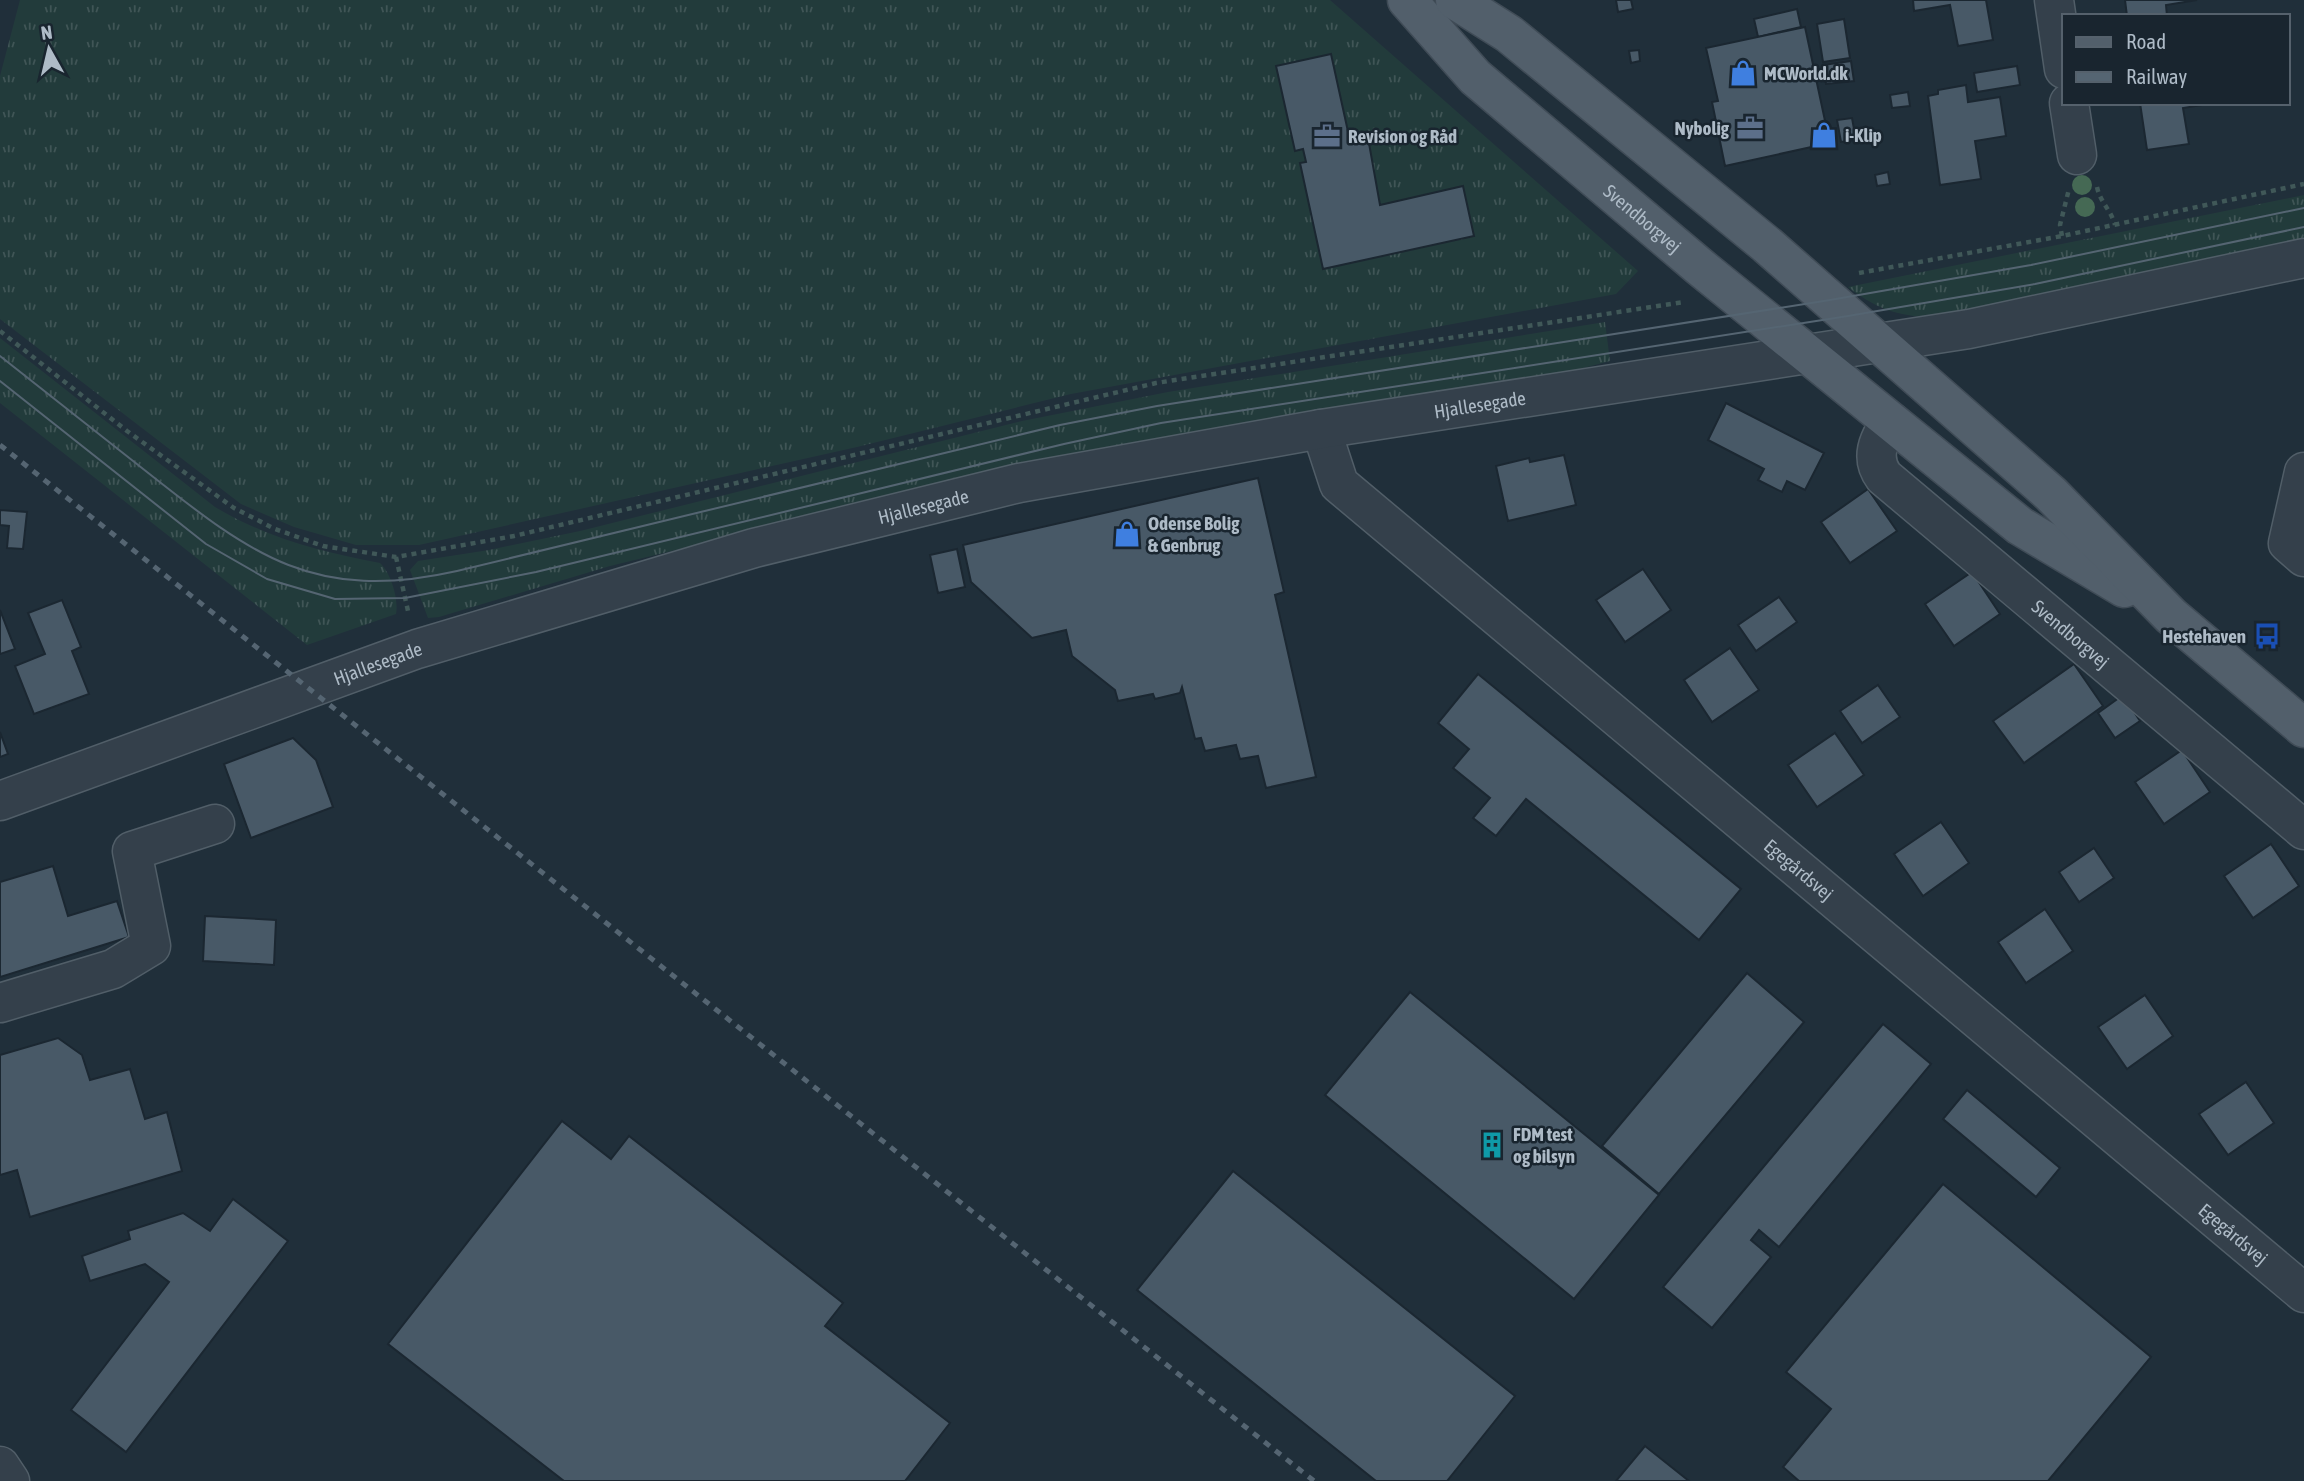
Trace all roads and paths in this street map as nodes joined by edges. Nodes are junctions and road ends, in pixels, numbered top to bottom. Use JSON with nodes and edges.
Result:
{"nodes":[{"id":1,"x":1407,"y":0,"type":"edge"},
{"id":2,"x":1455,"y":0,"type":"edge"},
{"id":3,"x":2054,"y":0,"type":"edge"},
{"id":4,"x":2062,"y":55,"type":"edge"},
{"id":5,"x":2069,"y":105,"type":"edge"},
{"id":6,"x":2077,"y":155,"type":"joint"},
{"id":7,"x":2304,"y":184,"type":"edge"},
{"id":8,"x":2062,"y":236,"type":"junction"},
{"id":9,"x":2304,"y":258,"type":"edge"},
{"id":10,"x":1808,"y":282,"type":"junction"},
{"id":11,"x":1734,"y":294,"type":"junction"},
{"id":12,"x":0,"y":331,"type":"edge"},
{"id":13,"x":1879,"y":343,"type":"junction"},
{"id":14,"x":1808,"y":354,"type":"junction"},
{"id":15,"x":1891,"y":422,"type":"junction"},
{"id":16,"x":1321,"y":429,"type":"junction"},
{"id":17,"x":2304,"y":472,"type":"edge"},
{"id":18,"x":396,"y":557,"type":"junction"},
{"id":19,"x":2304,"y":557,"type":"edge"},
{"id":20,"x":2171,"y":616,"type":"junction"},
{"id":21,"x":417,"y":649,"type":"junction"},
{"id":22,"x":2304,"y":729,"type":"edge"},
{"id":23,"x":0,"y":801,"type":"edge"},
{"id":24,"x":215,"y":824,"type":"dead end"},
{"id":25,"x":2304,"y":830,"type":"edge"},
{"id":26,"x":0,"y":1003,"type":"edge"},
{"id":27,"x":2304,"y":1293,"type":"edge"},
{"id":28,"x":0,"y":1466,"type":"edge"},
{"id":29,"x":10,"y":1481,"type":"edge"}],
"edges":[{"from":1,"to":11,"type":"main road","name":"Svendborgvej"},
{"from":2,"to":10,"type":"main road","name":"Svendborgvej"},
{"from":3,"to":4,"type":"street"},
{"from":5,"to":6,"type":"street"},
{"from":6,"to":8,"type":"path"},
{"from":7,"to":8,"type":"path"},
{"from":8,"to":10,"type":"path"},
{"from":9,"to":13,"type":"street"},
{"from":10,"to":13,"type":"main road","name":"Svendborgvej"},
{"from":11,"to":14,"type":"main road","name":"Svendborgvej"},
{"from":11,"to":18,"type":"path"},
{"from":12,"to":18,"type":"path"},
{"from":13,"to":14,"type":"street","name":"Hjallesegade"},
{"from":13,"to":20,"type":"main road","name":"Svendborgvej"},
{"from":14,"to":15,"type":"main road","name":"Svendborgvej"},
{"from":14,"to":16,"type":"street","name":"Hjallesegade"},
{"from":15,"to":20,"type":"main road","name":"Svendborgvej"},
{"from":15,"to":25,"type":"street","name":"Svendborgvej"},
{"from":16,"to":21,"type":"street","name":"Hjallesegade"},
{"from":16,"to":27,"type":"street","name":"Egegårdsvej"},
{"from":17,"to":19,"type":"street"},
{"from":18,"to":21,"type":"path"},
{"from":20,"to":22,"type":"main road","name":"Svendborgvej"},
{"from":21,"to":23,"type":"street","name":"Hjallesegade"},
{"from":24,"to":26,"type":"street"},
{"from":28,"to":29,"type":"street"}]}
